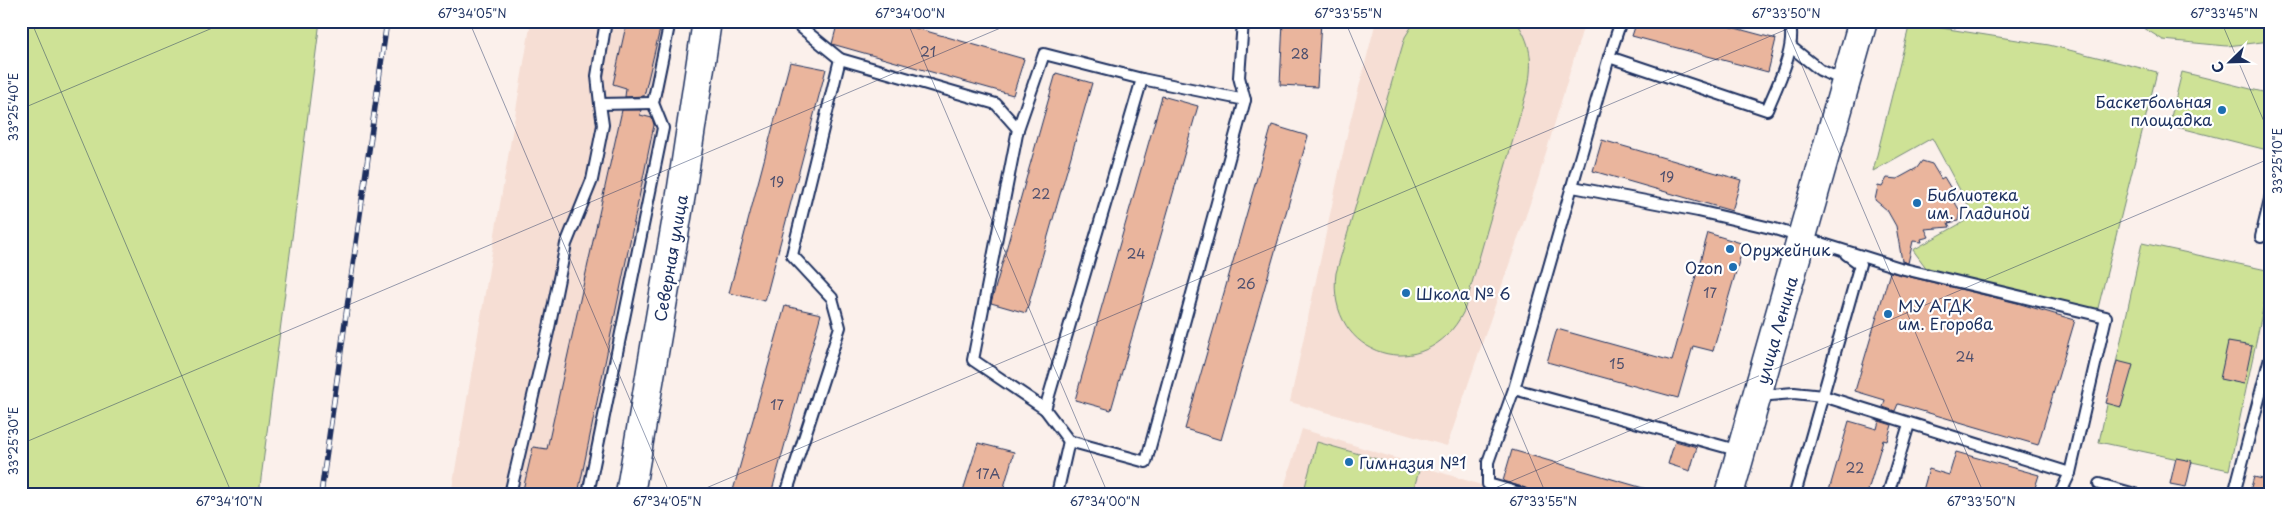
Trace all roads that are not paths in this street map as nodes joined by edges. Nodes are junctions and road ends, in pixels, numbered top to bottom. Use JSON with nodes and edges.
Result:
{"nodes":[{"id":1,"x":606,"y":21,"type":"edge"},
{"id":2,"x":670,"y":21,"type":"edge"},
{"id":3,"x":707,"y":21,"type":"edge"},
{"id":4,"x":1243,"y":21,"type":"edge"},
{"id":5,"x":1790,"y":21,"type":"edge"},
{"id":6,"x":1863,"y":21,"type":"edge"},
{"id":7,"x":795,"y":22,"type":"edge"},
{"id":8,"x":1621,"y":22,"type":"edge"},
{"id":9,"x":1791,"y":47,"type":"junction"},
{"id":10,"x":1609,"y":57,"type":"junction"},
{"id":11,"x":840,"y":59,"type":"junction"},
{"id":12,"x":1142,"y":80,"type":"junction"},
{"id":13,"x":1846,"y":82,"type":"junction"},
{"id":14,"x":1245,"y":100,"type":"junction"},
{"id":15,"x":653,"y":103,"type":"junction"},
{"id":16,"x":600,"y":104,"type":"junction"},
{"id":17,"x":1018,"y":129,"type":"junction"},
{"id":18,"x":1573,"y":187,"type":"junction"},
{"id":19,"x":2271,"y":195,"type":"edge"},
{"id":20,"x":2261,"y":237,"type":"dead end"},
{"id":21,"x":1801,"y":239,"type":"junction"},
{"id":22,"x":1836,"y":247,"type":"junction"},
{"id":23,"x":2269,"y":361,"type":"dead end"},
{"id":24,"x":1514,"y":389,"type":"junction"},
{"id":25,"x":1757,"y":396,"type":"junction"},
{"id":26,"x":1823,"y":396,"type":"junction"},
{"id":27,"x":1045,"y":409,"type":"junction"},
{"id":28,"x":1909,"y":424,"type":"junction"},
{"id":29,"x":1070,"y":441,"type":"junction"},
{"id":30,"x":1741,"y":452,"type":"junction"},
{"id":31,"x":2070,"y":472,"type":"junction"},
{"id":32,"x":2099,"y":484,"type":"dead end"},
{"id":33,"x":510,"y":494,"type":"edge"},
{"id":34,"x":588,"y":494,"type":"edge"},
{"id":35,"x":630,"y":494,"type":"edge"},
{"id":36,"x":786,"y":494,"type":"edge"},
{"id":37,"x":1057,"y":494,"type":"edge"},
{"id":38,"x":1522,"y":494,"type":"edge"},
{"id":39,"x":1729,"y":494,"type":"edge"},
{"id":40,"x":1795,"y":494,"type":"edge"},
{"id":41,"x":1888,"y":494,"type":"edge"},
{"id":42,"x":2060,"y":494,"type":"edge"},
{"id":43,"x":2135,"y":494,"type":"edge"},
{"id":44,"x":2234,"y":494,"type":"edge"}],
"edges":[{"from":1,"to":16,"type":"lane"},
{"from":2,"to":15,"type":"lane"},
{"from":3,"to":35,"type":"street","name":"Северная улица"},
{"from":4,"to":14,"type":"lane"},
{"from":5,"to":9,"type":"lane"},
{"from":6,"to":13,"type":"street","name":"улица Ленина"},
{"from":7,"to":11,"type":"lane"},
{"from":8,"to":10,"type":"lane"},
{"from":9,"to":10,"type":"lane"},
{"from":9,"to":13,"type":"lane"},
{"from":10,"to":18,"type":"lane"},
{"from":11,"to":17,"type":"lane"},
{"from":11,"to":36,"type":"lane"},
{"from":12,"to":14,"type":"lane"},
{"from":12,"to":17,"type":"lane"},
{"from":12,"to":27,"type":"lane"},
{"from":13,"to":21,"type":"street","name":"улица Ленина"},
{"from":14,"to":29,"type":"lane"},
{"from":15,"to":16,"type":"lane"},
{"from":15,"to":34,"type":"lane"},
{"from":16,"to":33,"type":"lane"},
{"from":17,"to":27,"type":"lane"},
{"from":18,"to":21,"type":"lane"},
{"from":18,"to":24,"type":"lane"},
{"from":19,"to":20,"type":"lane"},
{"from":21,"to":22,"type":"lane"},
{"from":21,"to":25,"type":"street","name":"улица Ленина"},
{"from":22,"to":26,"type":"lane"},
{"from":22,"to":31,"type":"lane"},
{"from":23,"to":44,"type":"lane"},
{"from":24,"to":30,"type":"lane"},
{"from":24,"to":38,"type":"lane"},
{"from":25,"to":26,"type":"lane"},
{"from":25,"to":30,"type":"street","name":"улица Ленина"},
{"from":26,"to":28,"type":"lane"},
{"from":26,"to":40,"type":"lane"},
{"from":27,"to":29,"type":"lane"},
{"from":28,"to":31,"type":"lane"},
{"from":28,"to":41,"type":"lane"},
{"from":29,"to":37,"type":"lane"},
{"from":30,"to":39,"type":"street","name":"улица Ленина"},
{"from":31,"to":42,"type":"lane"},
{"from":32,"to":43,"type":"lane"}]}
